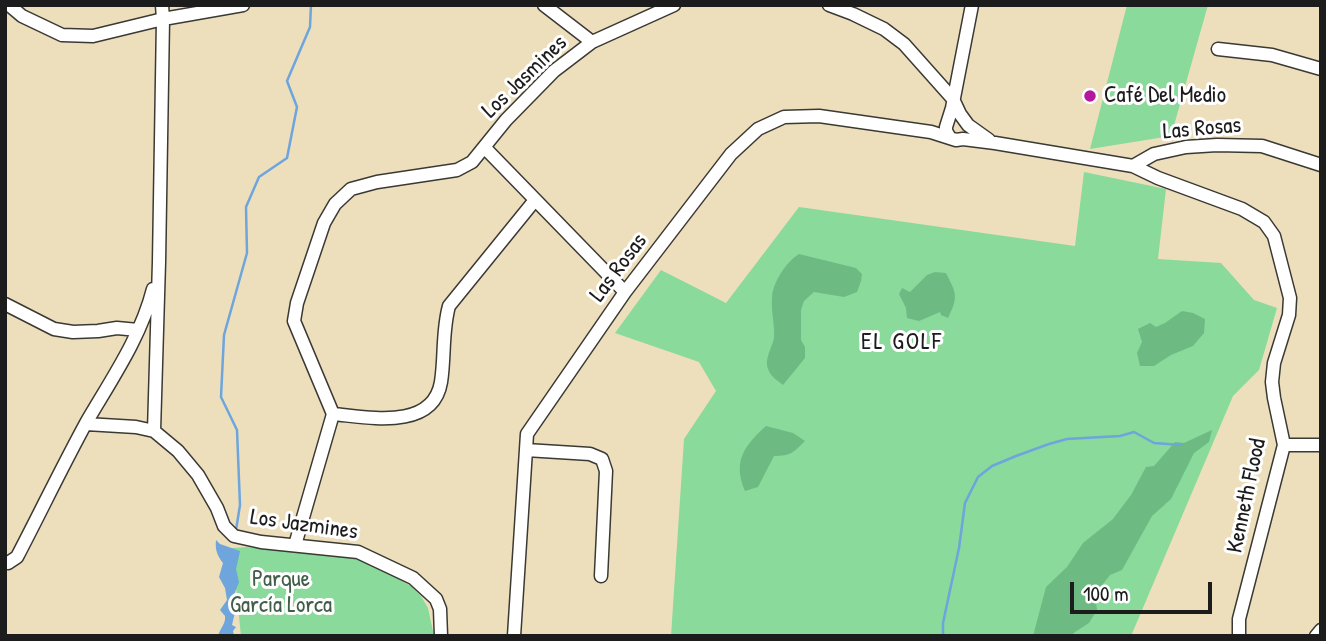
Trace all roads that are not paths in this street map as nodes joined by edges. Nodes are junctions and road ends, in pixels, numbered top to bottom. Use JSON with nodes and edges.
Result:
{"nodes":[{"id":1,"x":9,"y":5,"type":"edge"},
{"id":2,"x":162,"y":5,"type":"edge"},
{"id":3,"x":243,"y":5,"type":"edge"},
{"id":4,"x":544,"y":5,"type":"edge"},
{"id":5,"x":674,"y":5,"type":"edge"},
{"id":6,"x":830,"y":5,"type":"edge"},
{"id":7,"x":972,"y":5,"type":"edge"},
{"id":8,"x":163,"y":19,"type":"junction"},
{"id":9,"x":592,"y":42,"type":"junction"},
{"id":10,"x":1218,"y":49,"type":"dead end"},
{"id":11,"x":1321,"y":69,"type":"edge"},
{"id":12,"x":957,"y":81,"type":"junction"},
{"id":13,"x":937,"y":82,"type":"junction"},
{"id":14,"x":953,"y":99,"type":"junction"},
{"id":15,"x":966,"y":122,"type":"junction"},
{"id":16,"x":947,"y":124,"type":"junction"},
{"id":17,"x":931,"y":132,"type":"junction"},
{"id":18,"x":956,"y":138,"type":"junction"},
{"id":19,"x":995,"y":144,"type":"junction"},
{"id":20,"x":485,"y":148,"type":"junction"},
{"id":21,"x":1321,"y":165,"type":"edge"},
{"id":22,"x":1133,"y":166,"type":"junction"},
{"id":23,"x":535,"y":200,"type":"junction"},
{"id":24,"x":159,"y":261,"type":"junction"},
{"id":25,"x":625,"y":292,"type":"junction"},
{"id":26,"x":5,"y":304,"type":"edge"},
{"id":27,"x":138,"y":330,"type":"junction"},
{"id":28,"x":333,"y":414,"type":"junction"},
{"id":29,"x":86,"y":424,"type":"junction"},
{"id":30,"x":154,"y":431,"type":"junction"},
{"id":31,"x":1284,"y":445,"type":"junction"},
{"id":32,"x":1321,"y":445,"type":"edge"},
{"id":33,"x":526,"y":450,"type":"junction"},
{"id":34,"x":295,"y":545,"type":"junction"},
{"id":35,"x":5,"y":562,"type":"edge"},
{"id":36,"x":601,"y":576,"type":"dead end"},
{"id":37,"x":1321,"y":630,"type":"edge"},
{"id":38,"x":441,"y":636,"type":"edge"},
{"id":39,"x":513,"y":636,"type":"edge"},
{"id":40,"x":1239,"y":636,"type":"edge"},
{"id":41,"x":1315,"y":636,"type":"edge"}],
"edges":[{"from":1,"to":8,"type":"street"},
{"from":2,"to":8,"type":"street"},
{"from":3,"to":8,"type":"street"},
{"from":4,"to":9,"type":"street"},
{"from":5,"to":9,"type":"street","name":"Los Jasmines"},
{"from":6,"to":13,"type":"street"},
{"from":7,"to":12,"type":"street"},
{"from":8,"to":24,"type":"street"},
{"from":9,"to":20,"type":"street","name":"Los Jasmines"},
{"from":10,"to":11,"type":"street"},
{"from":12,"to":13,"type":"street"},
{"from":12,"to":14,"type":"street"},
{"from":13,"to":14,"type":"street"},
{"from":14,"to":15,"type":"street"},
{"from":14,"to":16,"type":"street"},
{"from":15,"to":16,"type":"street"},
{"from":15,"to":18,"type":"street"},
{"from":15,"to":19,"type":"street"},
{"from":16,"to":17,"type":"street"},
{"from":16,"to":18,"type":"street"},
{"from":17,"to":18,"type":"street","name":"Las Rosas"},
{"from":17,"to":25,"type":"street","name":"Las Rosas"},
{"from":18,"to":19,"type":"street","name":"Las Rosas"},
{"from":19,"to":22,"type":"street","name":"Las Rosas"},
{"from":20,"to":23,"type":"street"},
{"from":20,"to":28,"type":"street","name":"Los Jasmines"},
{"from":21,"to":22,"type":"street","name":"Las Rosas"},
{"from":22,"to":31,"type":"street","name":"Kenneth Flood"},
{"from":23,"to":25,"type":"street"},
{"from":23,"to":28,"type":"street"},
{"from":24,"to":27,"type":"street"},
{"from":24,"to":30,"type":"street"},
{"from":25,"to":33,"type":"street","name":"Las Rosas"},
{"from":26,"to":27,"type":"street"},
{"from":27,"to":29,"type":"street"},
{"from":28,"to":34,"type":"street"},
{"from":29,"to":30,"type":"street"},
{"from":29,"to":35,"type":"street"},
{"from":30,"to":34,"type":"street","name":"Los Jazmines"},
{"from":31,"to":32,"type":"street"},
{"from":31,"to":40,"type":"street","name":"Kenneth Flood"},
{"from":33,"to":36,"type":"street"},
{"from":33,"to":39,"type":"street","name":"Las Rosas"},
{"from":34,"to":38,"type":"street","name":"Los Jazmines"},
{"from":37,"to":41,"type":"street"}]}
